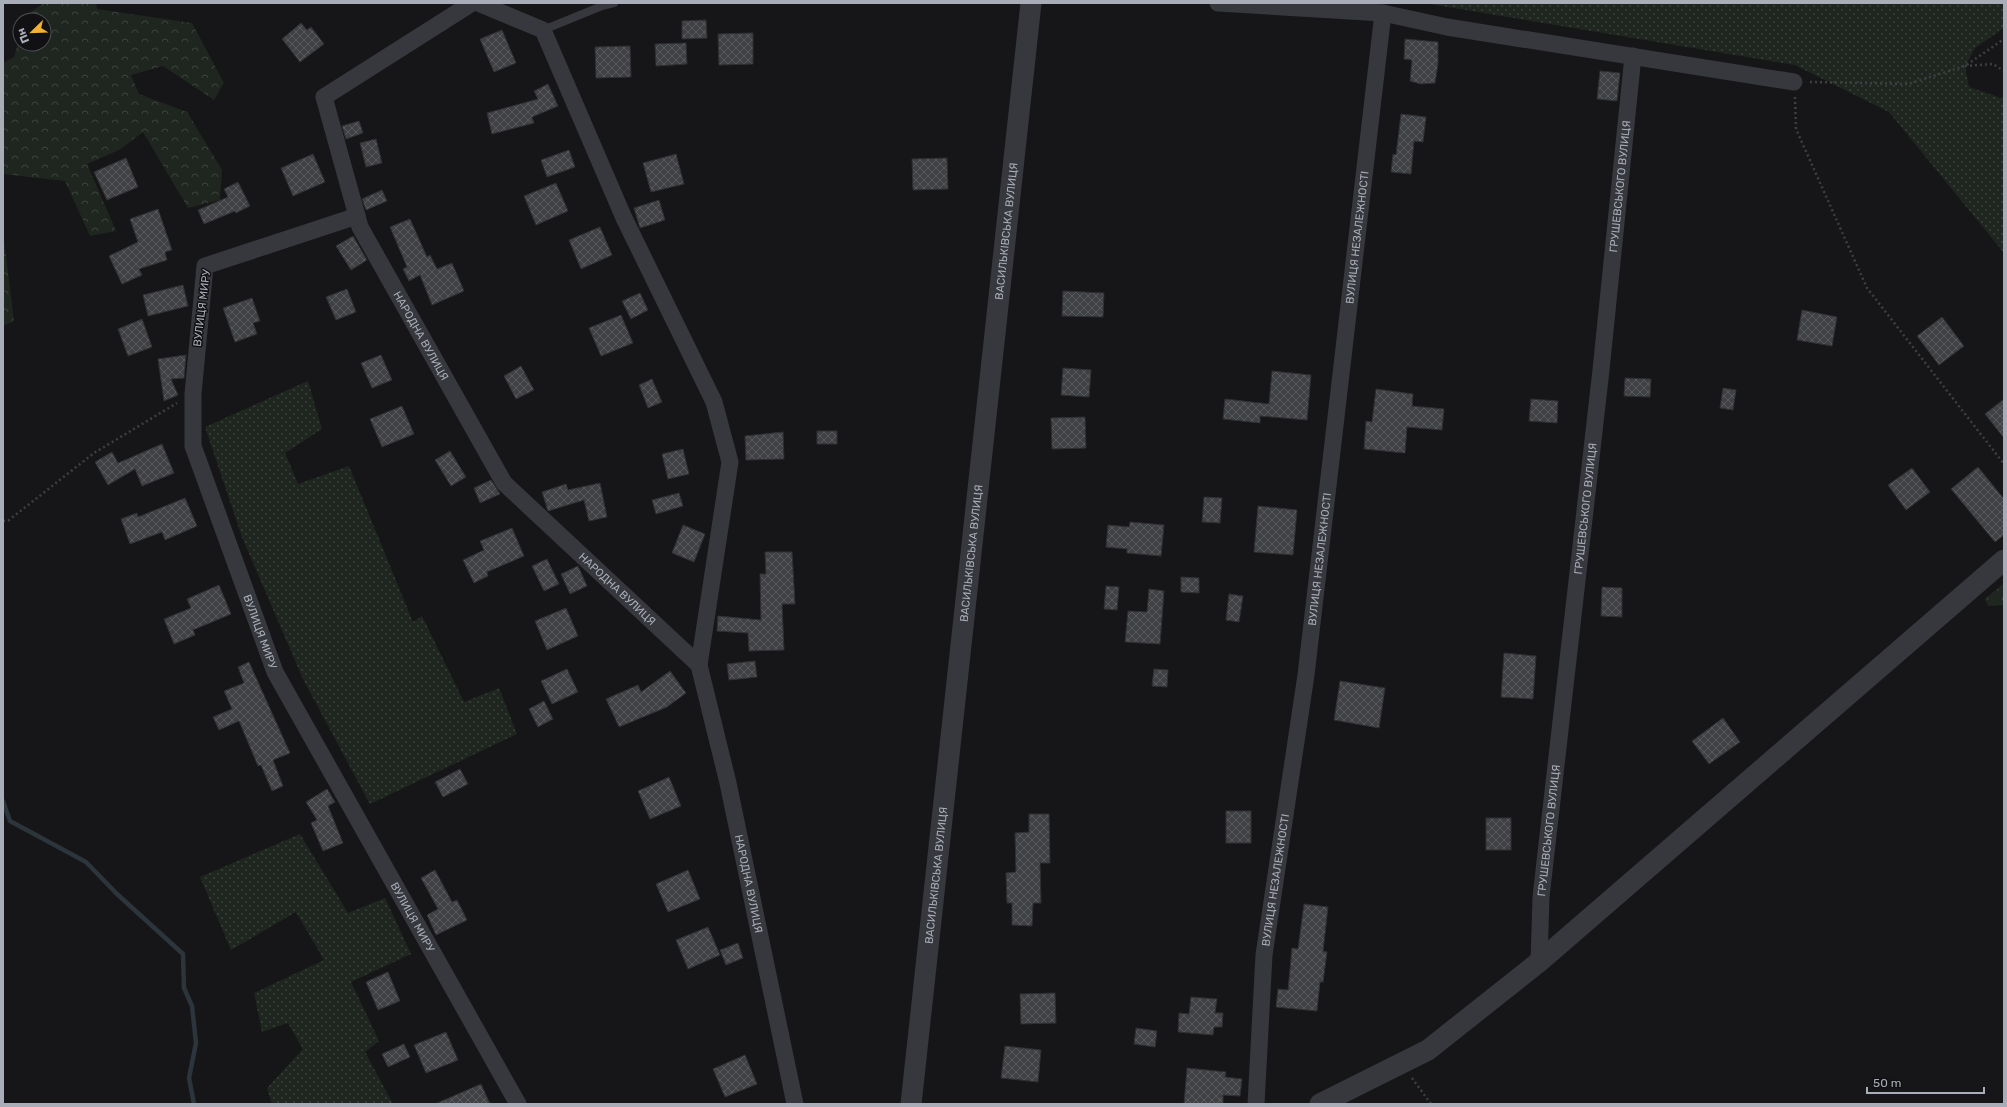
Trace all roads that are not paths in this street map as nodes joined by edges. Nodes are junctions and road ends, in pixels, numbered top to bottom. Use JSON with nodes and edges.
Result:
{"nodes":[{"id":1,"x":472,"y":3,"type":"edge"},
{"id":2,"x":478,"y":3,"type":"edge"},
{"id":3,"x":614,"y":3,"type":"edge"},
{"id":4,"x":1031,"y":3,"type":"edge"},
{"id":5,"x":1218,"y":3,"type":"edge"},
{"id":6,"x":1383,"y":13,"type":"junction"},
{"id":7,"x":543,"y":30,"type":"junction"},
{"id":8,"x":1634,"y":56,"type":"junction"},
{"id":9,"x":1794,"y":82,"type":"road end"},
{"id":10,"x":357,"y":216,"type":"junction"},
{"id":11,"x":2004,"y":560,"type":"edge"},
{"id":12,"x":699,"y":665,"type":"junction"},
{"id":13,"x":1539,"y":962,"type":"junction"},
{"id":14,"x":518,"y":1104,"type":"edge"},
{"id":15,"x":795,"y":1104,"type":"edge"},
{"id":16,"x":911,"y":1104,"type":"edge"},
{"id":17,"x":1256,"y":1104,"type":"edge"},
{"id":18,"x":1320,"y":1104,"type":"edge"}],
"edges":[{"from":1,"to":10,"type":"street","name":"НАРОДНА ВУЛИЦЯ"},
{"from":2,"to":7,"type":"street"},
{"from":3,"to":7,"type":"lane"},
{"from":4,"to":16,"type":"street","name":"ВАСИЛЬКІВСЬКА ВУЛИЦЯ"},
{"from":5,"to":6,"type":"street"},
{"from":6,"to":8,"type":"street"},
{"from":6,"to":17,"type":"street","name":"ВУЛИЦЯ НЕЗАЛЕЖНОСТІ"},
{"from":7,"to":12,"type":"street","name":"НАРОДНА ВУЛИЦЯ"},
{"from":8,"to":9,"type":"street"},
{"from":8,"to":13,"type":"street","name":"ГРУШЕВСЬКОГО ВУЛИЦЯ"},
{"from":10,"to":12,"type":"street","name":"НАРОДНА ВУЛИЦЯ"},
{"from":10,"to":14,"type":"street","name":"ВУЛИЦЯ МИРУ"},
{"from":11,"to":13,"type":"street"},
{"from":12,"to":15,"type":"street","name":"НАРОДНА ВУЛИЦЯ"},
{"from":13,"to":18,"type":"street"}]}
